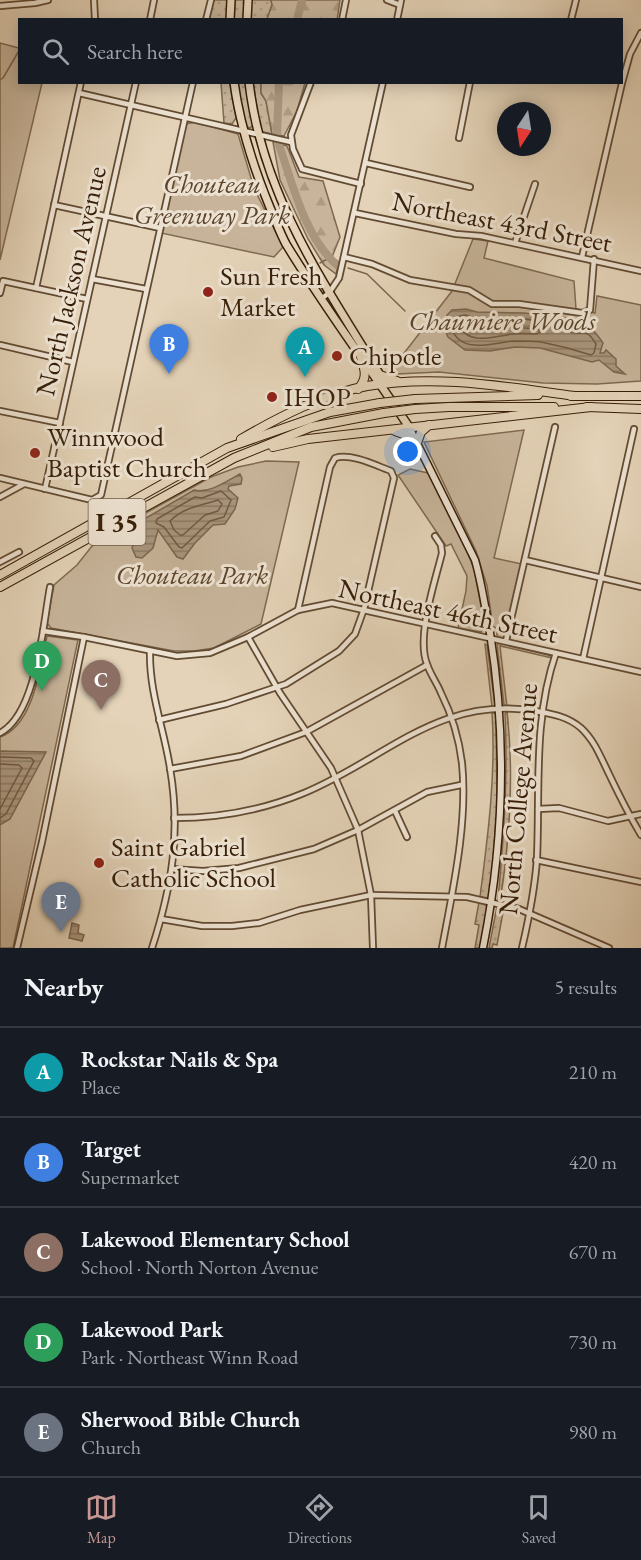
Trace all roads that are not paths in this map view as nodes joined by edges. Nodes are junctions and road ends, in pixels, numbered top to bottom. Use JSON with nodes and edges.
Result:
{"nodes":[{"id":1,"x":48,"y":0,"type":"edge"},
{"id":2,"x":94,"y":0,"type":"edge"},
{"id":3,"x":154,"y":0,"type":"edge"},
{"id":4,"x":211,"y":0,"type":"edge"},
{"id":5,"x":231,"y":0,"type":"edge"},
{"id":6,"x":248,"y":0,"type":"edge"},
{"id":7,"x":345,"y":0,"type":"edge"},
{"id":8,"x":387,"y":0,"type":"edge"},
{"id":9,"x":576,"y":0,"type":"edge"},
{"id":10,"x":400,"y":2,"type":"edge"},
{"id":11,"x":0,"y":6,"type":"edge"},
{"id":12,"x":95,"y":18,"type":"edge"},
{"id":13,"x":150,"y":18,"type":"edge"},
{"id":14,"x":206,"y":18,"type":"edge"},
{"id":15,"x":230,"y":18,"type":"edge"},
{"id":16,"x":247,"y":18,"type":"edge"},
{"id":17,"x":342,"y":18,"type":"edge"},
{"id":18,"x":397,"y":18,"type":"edge"},
{"id":19,"x":572,"y":18,"type":"edge"},
{"id":20,"x":641,"y":33,"type":"edge"},
{"id":21,"x":623,"y":79,"type":"edge"},
{"id":22,"x":81,"y":84,"type":"edge"},
{"id":23,"x":136,"y":84,"type":"edge"},
{"id":24,"x":193,"y":84,"type":"edge"},
{"id":25,"x":234,"y":84,"type":"edge"},
{"id":26,"x":249,"y":84,"type":"edge"},
{"id":27,"x":309,"y":84,"type":"edge"},
{"id":28,"x":383,"y":84,"type":"edge"},
{"id":29,"x":470,"y":84,"type":"edge"},
{"id":30,"x":622,"y":84,"type":"edge"},
{"id":31,"x":79,"y":93,"type":"junction"},
{"id":32,"x":131,"y":104,"type":"junction"},
{"id":33,"x":185,"y":116,"type":"junction"},
{"id":34,"x":242,"y":129,"type":"junction"},
{"id":35,"x":258,"y":134,"type":"junction"},
{"id":36,"x":459,"y":138,"type":"dead end"},
{"id":37,"x":291,"y":142,"type":"junction"},
{"id":38,"x":366,"y":163,"type":"junction"},
{"id":39,"x":361,"y":184,"type":"junction"},
{"id":40,"x":535,"y":184,"type":"dead end"},
{"id":41,"x":470,"y":187,"type":"dead end"},
{"id":42,"x":54,"y":205,"type":"junction"},
{"id":43,"x":355,"y":213,"type":"junction"},
{"id":44,"x":106,"y":217,"type":"junction"},
{"id":45,"x":160,"y":228,"type":"junction"},
{"id":46,"x":515,"y":243,"type":"junction"},
{"id":47,"x":291,"y":250,"type":"junction"},
{"id":48,"x":344,"y":257,"type":"junction"},
{"id":49,"x":582,"y":257,"type":"junction"},
{"id":50,"x":308,"y":258,"type":"junction"},
{"id":51,"x":594,"y":259,"type":"junction"},
{"id":52,"x":641,"y":271,"type":"edge"},
{"id":53,"x":92,"y":279,"type":"junction"},
{"id":54,"x":36,"y":288,"type":"junction"},
{"id":55,"x":146,"y":289,"type":"junction"},
{"id":56,"x":0,"y":293,"type":"edge"},
{"id":57,"x":329,"y":293,"type":"junction"},
{"id":58,"x":321,"y":299,"type":"junction"},
{"id":59,"x":87,"y":300,"type":"junction"},
{"id":60,"x":0,"y":345,"type":"edge"},
{"id":61,"x":360,"y":357,"type":"junction"},
{"id":62,"x":73,"y":362,"type":"junction"},
{"id":63,"x":380,"y":375,"type":"junction"},
{"id":64,"x":404,"y":382,"type":"junction"},
{"id":65,"x":381,"y":385,"type":"junction"},
{"id":66,"x":358,"y":389,"type":"junction"},
{"id":67,"x":575,"y":396,"type":"junction"},
{"id":68,"x":641,"y":396,"type":"edge"},
{"id":69,"x":591,"y":407,"type":"junction"},
{"id":70,"x":641,"y":409,"type":"edge"},
{"id":71,"x":0,"y":411,"type":"edge"},
{"id":72,"x":60,"y":423,"type":"junction"},
{"id":73,"x":431,"y":424,"type":"junction"},
{"id":74,"x":409,"y":427,"type":"junction"},
{"id":75,"x":555,"y":427,"type":"dead end"},
{"id":76,"x":634,"y":429,"type":"dead end"},
{"id":77,"x":391,"y":430,"type":"junction"},
{"id":78,"x":416,"y":441,"type":"junction"},
{"id":79,"x":227,"y":448,"type":"junction"},
{"id":80,"x":234,"y":458,"type":"junction"},
{"id":81,"x":0,"y":478,"type":"edge"},
{"id":82,"x":24,"y":484,"type":"junction"},
{"id":83,"x":45,"y":489,"type":"junction"},
{"id":84,"x":0,"y":497,"type":"edge"},
{"id":85,"x":435,"y":536,"type":"dead end"},
{"id":86,"x":19,"y":552,"type":"dead end"},
{"id":87,"x":525,"y":560,"type":"junction"},
{"id":88,"x":0,"y":562,"type":"edge"},
{"id":89,"x":0,"y":575,"type":"edge"},
{"id":90,"x":601,"y":577,"type":"junction"},
{"id":91,"x":0,"y":587,"type":"edge"},
{"id":92,"x":50,"y":587,"type":"dead end"},
{"id":93,"x":641,"y":587,"type":"edge"},
{"id":94,"x":364,"y":609,"type":"junction"},
{"id":95,"x":298,"y":610,"type":"junction"},
{"id":96,"x":425,"y":624,"type":"junction"},
{"id":97,"x":43,"y":631,"type":"junction"},
{"id":98,"x":84,"y":637,"type":"junction"},
{"id":99,"x":248,"y":637,"type":"junction"},
{"id":100,"x":490,"y":637,"type":"junction"},
{"id":101,"x":506,"y":641,"type":"junction"},
{"id":102,"x":150,"y":651,"type":"junction"},
{"id":103,"x":555,"y":653,"type":"junction"},
{"id":104,"x":583,"y":659,"type":"junction"},
{"id":105,"x":427,"y":665,"type":"junction"},
{"id":106,"x":641,"y":672,"type":"edge"},
{"id":107,"x":276,"y":687,"type":"junction"},
{"id":108,"x":499,"y":709,"type":"junction"},
{"id":109,"x":541,"y":712,"type":"junction"},
{"id":110,"x":452,"y":716,"type":"junction"},
{"id":111,"x":159,"y":720,"type":"junction"},
{"id":112,"x":306,"y":732,"type":"junction"},
{"id":113,"x":0,"y":733,"type":"edge"},
{"id":114,"x":170,"y":769,"type":"junction"},
{"id":115,"x":336,"y":778,"type":"junction"},
{"id":116,"x":461,"y":785,"type":"junction"},
{"id":117,"x":538,"y":809,"type":"junction"},
{"id":118,"x":395,"y":811,"type":"junction"},
{"id":119,"x":641,"y":814,"type":"edge"},
{"id":120,"x":174,"y":818,"type":"junction"},
{"id":121,"x":630,"y":818,"type":"junction"},
{"id":122,"x":358,"y":830,"type":"junction"},
{"id":123,"x":641,"y":835,"type":"edge"},
{"id":124,"x":407,"y":837,"type":"dead end"},
{"id":125,"x":536,"y":860,"type":"junction"},
{"id":126,"x":172,"y":869,"type":"junction"},
{"id":127,"x":641,"y":882,"type":"edge"},
{"id":128,"x":371,"y":895,"type":"junction"},
{"id":129,"x":452,"y":897,"type":"junction"},
{"id":130,"x":492,"y":902,"type":"junction"},
{"id":131,"x":529,"y":915,"type":"junction"},
{"id":132,"x":161,"y":920,"type":"junction"},
{"id":133,"x":17,"y":948,"type":"edge"},
{"id":134,"x":152,"y":948,"type":"edge"},
{"id":135,"x":372,"y":948,"type":"edge"},
{"id":136,"x":442,"y":948,"type":"edge"},
{"id":137,"x":483,"y":948,"type":"edge"},
{"id":138,"x":522,"y":948,"type":"edge"},
{"id":139,"x":609,"y":948,"type":"edge"}],
"edges":[{"from":1,"to":11,"type":"street"},
{"from":2,"to":12,"type":"street"},
{"from":3,"to":13,"type":"street"},
{"from":4,"to":14,"type":"street"},
{"from":5,"to":15,"type":"main road"},
{"from":6,"to":16,"type":"main road"},
{"from":7,"to":17,"type":"street"},
{"from":8,"to":10,"type":"street"},
{"from":9,"to":19,"type":"street"},
{"from":10,"to":18,"type":"street"},
{"from":20,"to":21,"type":"street"},
{"from":22,"to":31,"type":"street"},
{"from":23,"to":32,"type":"street","name":"North Jackson Avenue"},
{"from":24,"to":33,"type":"street"},
{"from":25,"to":34,"type":"main road"},
{"from":26,"to":35,"type":"main road"},
{"from":27,"to":37,"type":"street"},
{"from":28,"to":38,"type":"street"},
{"from":29,"to":36,"type":"street"},
{"from":30,"to":49,"type":"street"},
{"from":31,"to":32,"type":"street"},
{"from":31,"to":42,"type":"street"},
{"from":32,"to":33,"type":"street"},
{"from":32,"to":44,"type":"street","name":"North Jackson Avenue"},
{"from":33,"to":34,"type":"street"},
{"from":33,"to":45,"type":"street"},
{"from":34,"to":35,"type":"street"},
{"from":34,"to":47,"type":"main road"},
{"from":35,"to":37,"type":"street"},
{"from":35,"to":50,"type":"main road"},
{"from":37,"to":39,"type":"street"},
{"from":38,"to":39,"type":"street"},
{"from":38,"to":41,"type":"street"},
{"from":39,"to":43,"type":"street"},
{"from":40,"to":46,"type":"street"},
{"from":42,"to":44,"type":"street"},
{"from":42,"to":54,"type":"street"},
{"from":43,"to":46,"type":"street","name":"Northeast 43rd Street"},
{"from":43,"to":48,"type":"street"},
{"from":44,"to":45,"type":"street"},
{"from":44,"to":53,"type":"street","name":"North Jackson Avenue"},
{"from":45,"to":55,"type":"street"},
{"from":46,"to":49,"type":"street","name":"Northeast 43rd Street"},
{"from":47,"to":50,"type":"main road"},
{"from":47,"to":58,"type":"main road"},
{"from":48,"to":51,"type":"street"},
{"from":48,"to":57,"type":"street"},
{"from":49,"to":51,"type":"street","name":"Northeast 43rd Street"},
{"from":50,"to":57,"type":"main road"},
{"from":51,"to":52,"type":"street","name":"Northeast 43rd Street"},
{"from":53,"to":55,"type":"street"},
{"from":53,"to":59,"type":"street","name":"North Jackson Avenue"},
{"from":54,"to":56,"type":"street"},
{"from":54,"to":59,"type":"street"},
{"from":55,"to":83,"type":"street"},
{"from":57,"to":58,"type":"street"},
{"from":57,"to":63,"type":"main road"},
{"from":58,"to":61,"type":"main road"},
{"from":59,"to":62,"type":"street","name":"North Jackson Avenue"},
{"from":60,"to":62,"type":"street"},
{"from":61,"to":65,"type":"main road"},
{"from":61,"to":66,"type":"highway"},
{"from":62,"to":72,"type":"street","name":"North Jackson Avenue"},
{"from":63,"to":64,"type":"highway"},
{"from":63,"to":65,"type":"main road"},
{"from":64,"to":65,"type":"highway"},
{"from":64,"to":67,"type":"highway"},
{"from":65,"to":66,"type":"highway"},
{"from":65,"to":74,"type":"main road"},
{"from":66,"to":79,"type":"highway"},
{"from":67,"to":68,"type":"highway","number":"I 35"},
{"from":67,"to":79,"type":"highway","number":"I 35","bridge":true},
{"from":69,"to":70,"type":"highway","number":"I 35"},
{"from":69,"to":73,"type":"highway"},
{"from":69,"to":80,"type":"highway","number":"I 35","bridge":true},
{"from":71,"to":72,"type":"street"},
{"from":72,"to":83,"type":"street","name":"North Jackson Avenue"},
{"from":73,"to":74,"type":"highway"},
{"from":73,"to":78,"type":"highway"},
{"from":74,"to":77,"type":"highway"},
{"from":74,"to":78,"type":"main road"},
{"from":75,"to":87,"type":"street"},
{"from":76,"to":90,"type":"street"},
{"from":77,"to":78,"type":"highway"},
{"from":77,"to":80,"type":"highway"},
{"from":78,"to":100,"type":"main road"},
{"from":79,"to":89,"type":"highway","number":"I 35"},
{"from":80,"to":91,"type":"highway","number":"I 35"},
{"from":81,"to":82,"type":"street"},
{"from":82,"to":83,"type":"street"},
{"from":82,"to":84,"type":"street"},
{"from":85,"to":96,"type":"street"},
{"from":86,"to":88,"type":"street"},
{"from":87,"to":90,"type":"street"},
{"from":87,"to":101,"type":"street"},
{"from":90,"to":93,"type":"street"},
{"from":90,"to":104,"type":"street"},
{"from":92,"to":97,"type":"street"},
{"from":94,"to":95,"type":"street","name":"Northeast 46th Street"},
{"from":94,"to":95,"type":"street"},
{"from":94,"to":96,"type":"street","name":"Northeast 46th Street"},
{"from":94,"to":107,"type":"street"},
{"from":95,"to":99,"type":"street","name":"Northeast 46th Street"},
{"from":96,"to":100,"type":"street","name":"Northeast 46th Street"},
{"from":96,"to":105,"type":"street"},
{"from":97,"to":98,"type":"street","name":"Northeast 46th Street"},
{"from":97,"to":113,"type":"street"},
{"from":98,"to":102,"type":"street","name":"Northeast 46th Street"},
{"from":98,"to":133,"type":"street"},
{"from":99,"to":102,"type":"street","name":"Northeast 46th Street"},
{"from":99,"to":107,"type":"street"},
{"from":100,"to":101,"type":"street","name":"Northeast 46th Street"},
{"from":100,"to":108,"type":"main road"},
{"from":101,"to":103,"type":"street","name":"Northeast 46th Street"},
{"from":102,"to":111,"type":"street"},
{"from":103,"to":104,"type":"street","name":"Northeast 46th Street"},
{"from":103,"to":109,"type":"street","name":"North College Avenue"},
{"from":104,"to":106,"type":"street","name":"Northeast 46th Street"},
{"from":105,"to":110,"type":"street"},
{"from":105,"to":112,"type":"street"},
{"from":107,"to":111,"type":"street"},
{"from":107,"to":112,"type":"street"},
{"from":108,"to":109,"type":"street"},
{"from":108,"to":110,"type":"street"},
{"from":108,"to":130,"type":"main road"},
{"from":109,"to":117,"type":"street","name":"North College Avenue"},
{"from":109,"to":121,"type":"street"},
{"from":110,"to":115,"type":"street"},
{"from":110,"to":116,"type":"street"},
{"from":111,"to":114,"type":"street"},
{"from":112,"to":114,"type":"street"},
{"from":112,"to":115,"type":"street"},
{"from":114,"to":120,"type":"street"},
{"from":115,"to":120,"type":"street"},
{"from":115,"to":122,"type":"street"},
{"from":116,"to":118,"type":"street"},
{"from":116,"to":129,"type":"street"},
{"from":117,"to":121,"type":"street"},
{"from":117,"to":125,"type":"street","name":"North College Avenue"},
{"from":118,"to":122,"type":"street"},
{"from":118,"to":124,"type":"street"},
{"from":119,"to":121,"type":"street"},
{"from":120,"to":126,"type":"street"},
{"from":121,"to":123,"type":"street"},
{"from":122,"to":126,"type":"street"},
{"from":122,"to":128,"type":"street"},
{"from":125,"to":127,"type":"street"},
{"from":125,"to":131,"type":"street","name":"North College Avenue"},
{"from":126,"to":132,"type":"street"},
{"from":128,"to":129,"type":"street"},
{"from":128,"to":132,"type":"street"},
{"from":128,"to":135,"type":"street"},
{"from":129,"to":130,"type":"street"},
{"from":129,"to":136,"type":"street"},
{"from":130,"to":131,"type":"street"},
{"from":130,"to":137,"type":"main road"},
{"from":131,"to":138,"type":"street","name":"North College Avenue"},
{"from":131,"to":139,"type":"street"},
{"from":132,"to":134,"type":"street"}]}
